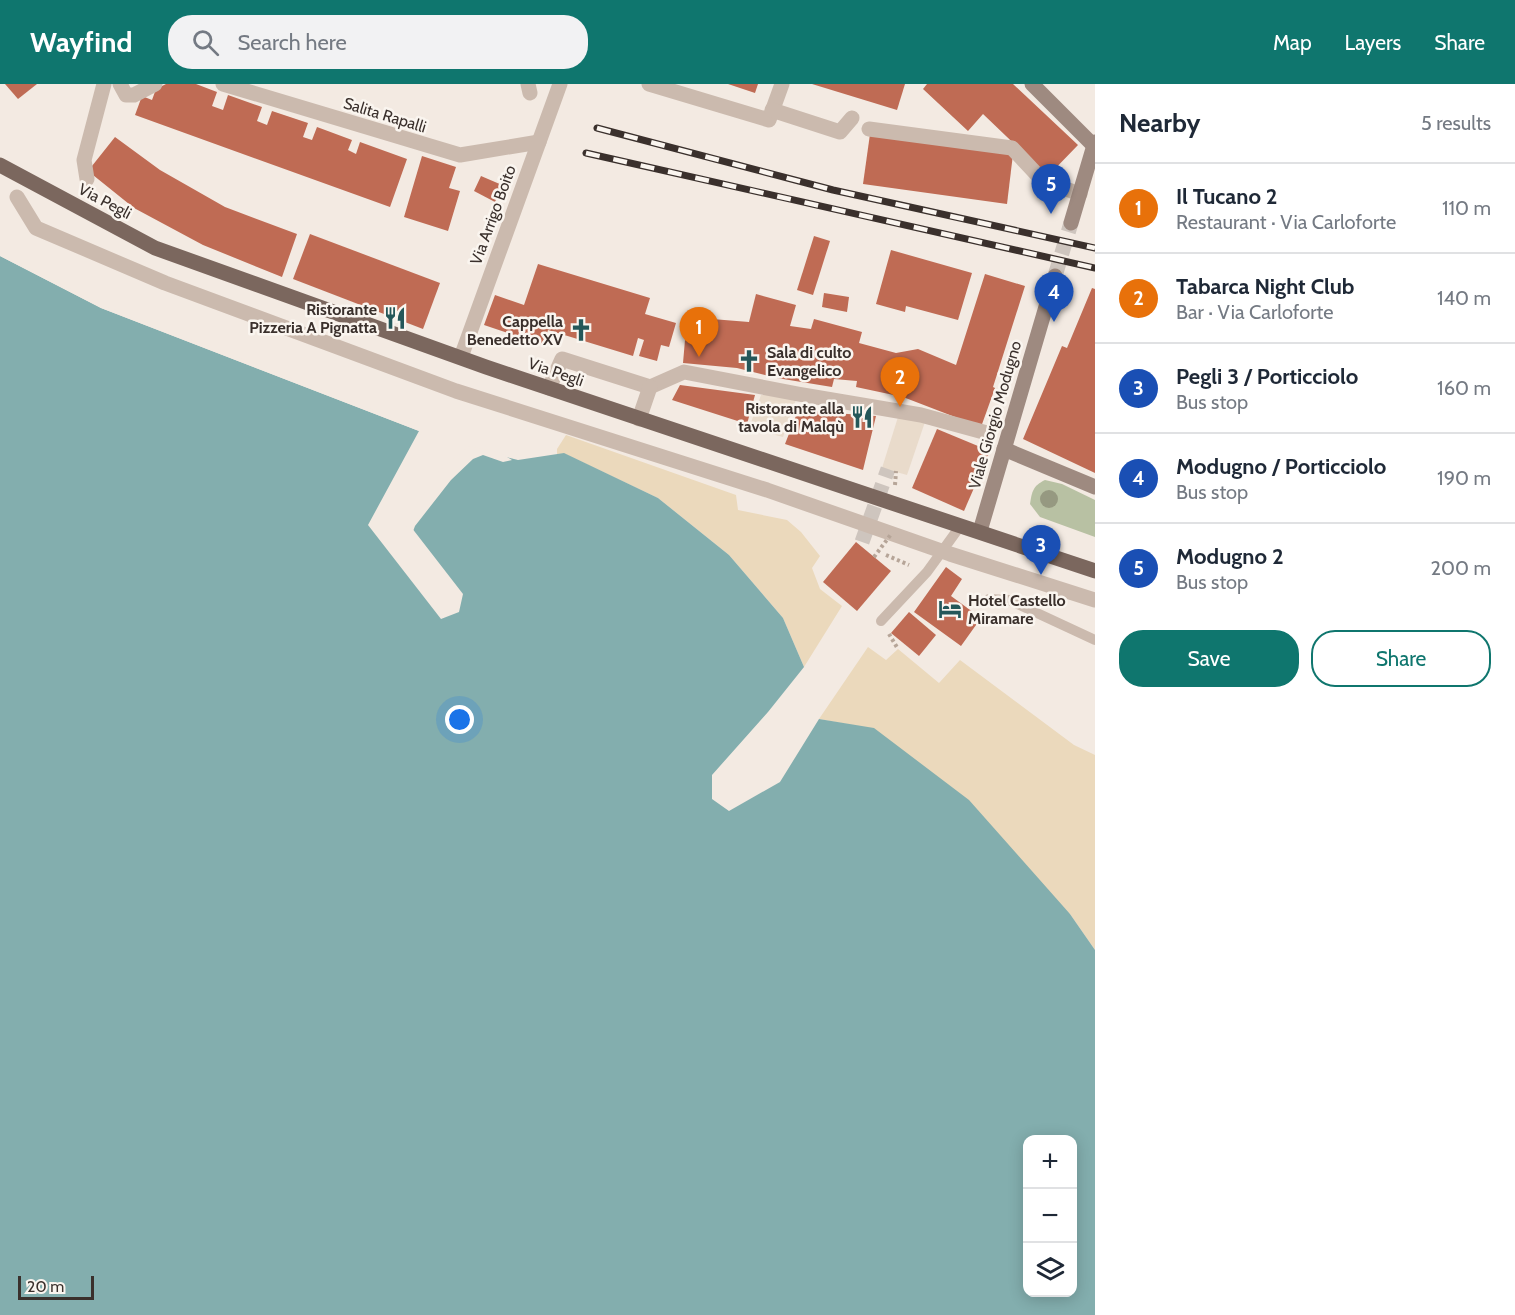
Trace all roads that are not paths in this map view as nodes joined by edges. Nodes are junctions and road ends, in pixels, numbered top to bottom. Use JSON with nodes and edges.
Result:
{"nodes":[{"id":1,"x":104,"y":84,"type":"edge"},
{"id":2,"x":120,"y":84,"type":"edge"},
{"id":3,"x":155,"y":84,"type":"edge"},
{"id":4,"x":223,"y":84,"type":"edge"},
{"id":5,"x":560,"y":84,"type":"edge"},
{"id":6,"x":649,"y":84,"type":"edge"},
{"id":7,"x":782,"y":84,"type":"edge"},
{"id":8,"x":1032,"y":84,"type":"edge"},
{"id":9,"x":772,"y":110,"type":"junction"},
{"id":10,"x":852,"y":118,"type":"dead end"},
{"id":11,"x":869,"y":129,"type":"dead end"},
{"id":12,"x":539,"y":142,"type":"junction"},
{"id":13,"x":1094,"y":144,"type":"edge"},
{"id":14,"x":0,"y":165,"type":"edge"},
{"id":15,"x":87,"y":178,"type":"dead end"},
{"id":16,"x":1080,"y":194,"type":"junction"},
{"id":17,"x":18,"y":197,"type":"dead end"},
{"id":18,"x":1071,"y":224,"type":"tunnel mouth"},
{"id":19,"x":1055,"y":276,"type":"tunnel mouth"},
{"id":20,"x":461,"y":357,"type":"junction"},
{"id":21,"x":650,"y":387,"type":"junction"},
{"id":22,"x":549,"y":388,"type":"junction"},
{"id":23,"x":639,"y":419,"type":"junction"},
{"id":24,"x":987,"y":433,"type":"dead end"},
{"id":25,"x":1004,"y":448,"type":"junction"},
{"id":26,"x":1095,"y":487,"type":"edge"},
{"id":27,"x":961,"y":525,"type":"junction"},
{"id":28,"x":980,"y":531,"type":"junction"},
{"id":29,"x":942,"y":551,"type":"junction"},
{"id":30,"x":1095,"y":571,"type":"edge"},
{"id":31,"x":989,"y":599,"type":"dead end"},
{"id":32,"x":1095,"y":600,"type":"edge"},
{"id":33,"x":882,"y":621,"type":"dead end"},
{"id":34,"x":1095,"y":640,"type":"edge"}],
"edges":[{"from":1,"to":15,"type":"street"},
{"from":2,"to":3,"type":"street"},
{"from":4,"to":12,"type":"street","name":"Salita Rapalli"},
{"from":5,"to":12,"type":"street","name":"Via Arrigo Boito"},
{"from":6,"to":9,"type":"street"},
{"from":7,"to":9,"type":"street"},
{"from":8,"to":13,"type":"street"},
{"from":9,"to":10,"type":"street"},
{"from":11,"to":16,"type":"street"},
{"from":12,"to":20,"type":"street","name":"Via Arrigo Boito"},
{"from":13,"to":16,"type":"street"},
{"from":14,"to":20,"type":"main road","name":"Via Pegli"},
{"from":16,"to":18,"type":"street"},
{"from":17,"to":29,"type":"street"},
{"from":19,"to":25,"type":"street","name":"Viale Giorgio Modugno"},
{"from":20,"to":22,"type":"main road","name":"Via Pegli"},
{"from":21,"to":22,"type":"street"},
{"from":21,"to":23,"type":"street"},
{"from":21,"to":24,"type":"street"},
{"from":22,"to":23,"type":"main road","name":"Via Pegli"},
{"from":23,"to":27,"type":"main road","name":"Via Pegli"},
{"from":25,"to":26,"type":"street"},
{"from":25,"to":28,"type":"street","name":"Viale Giorgio Modugno"},
{"from":27,"to":28,"type":"main road","name":"Via Pegli"},
{"from":27,"to":29,"type":"lane"},
{"from":28,"to":30,"type":"main road","name":"Via Pegli"},
{"from":29,"to":32,"type":"street"},
{"from":29,"to":33,"type":"lane"},
{"from":31,"to":34,"type":"lane"}]}
